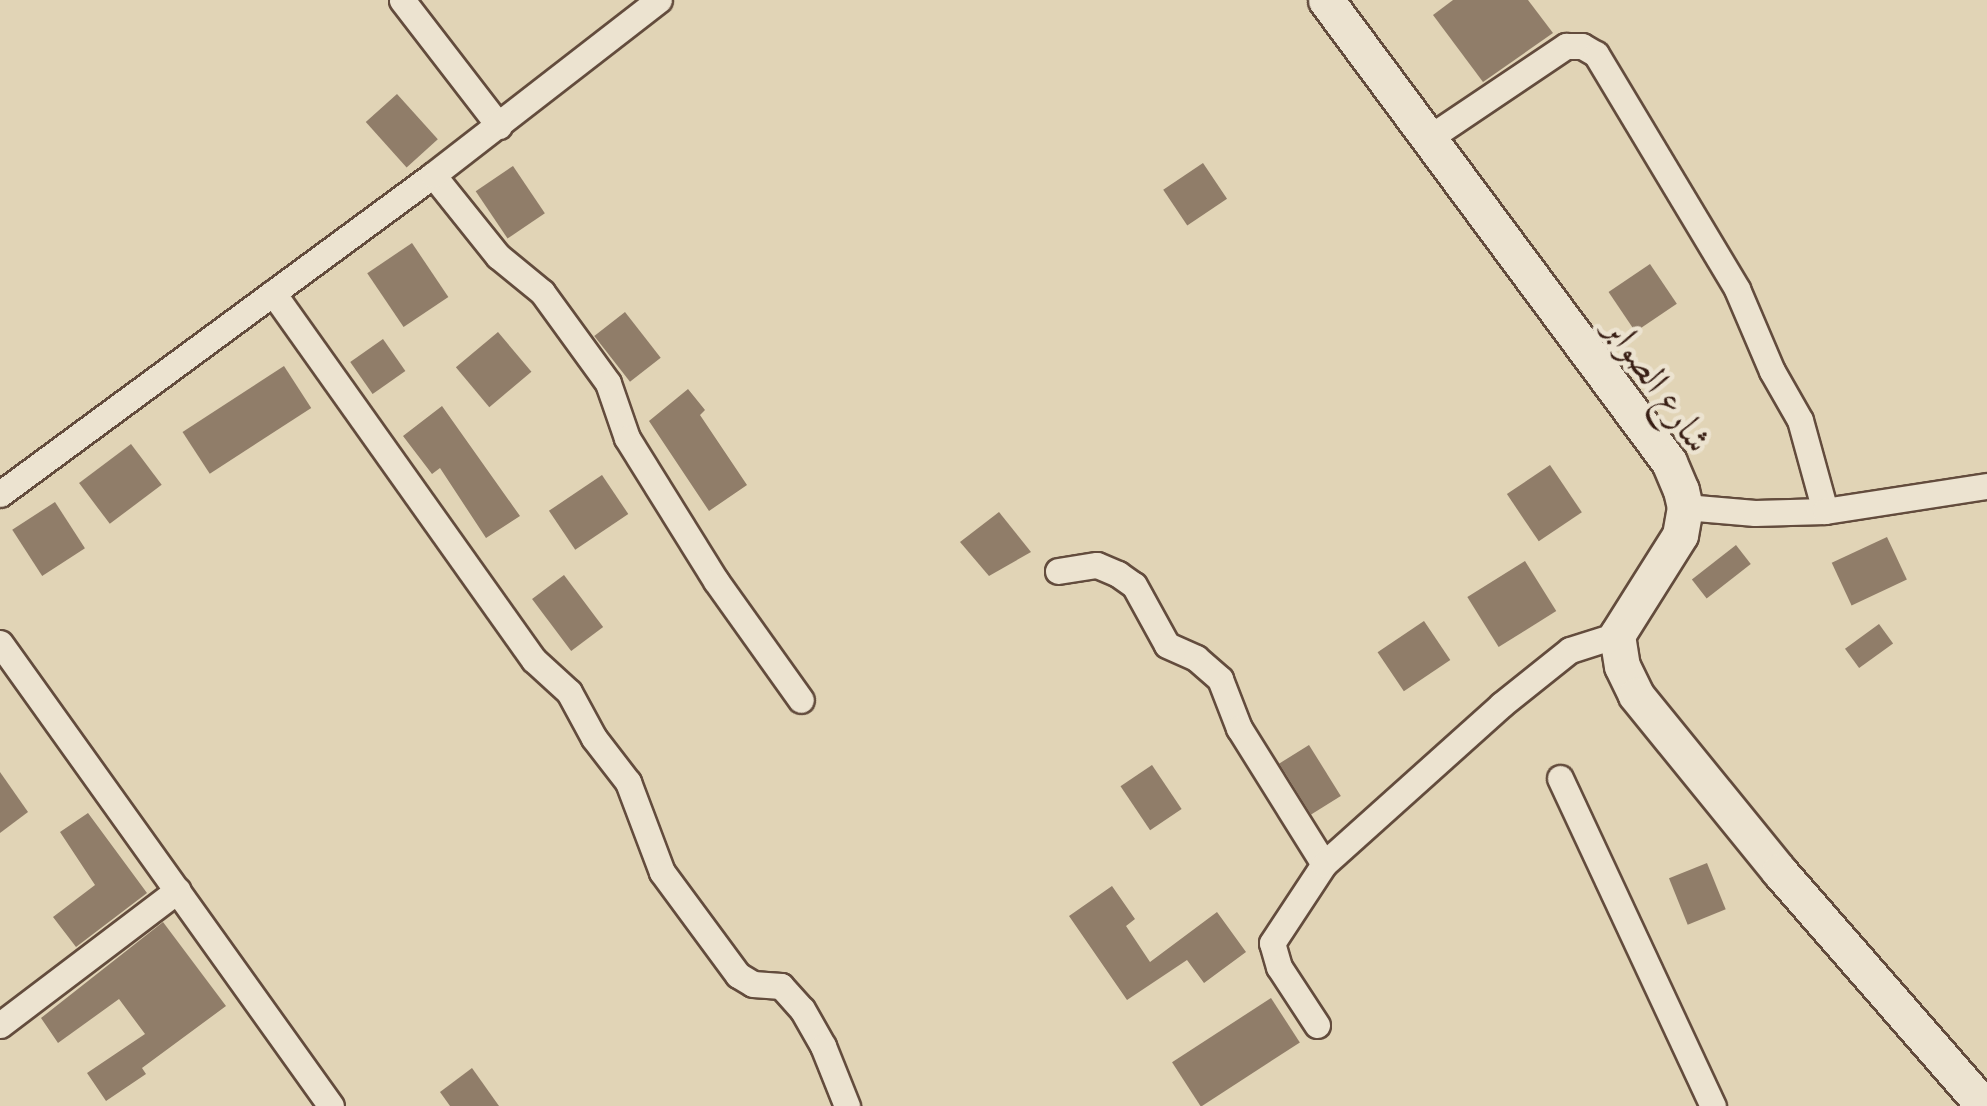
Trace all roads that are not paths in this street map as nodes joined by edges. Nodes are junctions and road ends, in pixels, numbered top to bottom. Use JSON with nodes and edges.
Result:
{"nodes":[{"id":1,"x":402,"y":0,"type":"edge"},
{"id":2,"x":659,"y":0,"type":"edge"},
{"id":3,"x":1326,"y":0,"type":"edge"},
{"id":4,"x":499,"y":126,"type":"junction"},
{"id":5,"x":1426,"y":140,"type":"junction"},
{"id":6,"x":433,"y":176,"type":"junction"},
{"id":7,"x":273,"y":293,"type":"junction"},
{"id":8,"x":1979,"y":488,"type":"edge"},
{"id":9,"x":0,"y":494,"type":"edge"},
{"id":10,"x":1685,"y":507,"type":"junction"},
{"id":11,"x":1825,"y":512,"type":"junction"},
{"id":12,"x":1987,"y":512,"type":"edge"},
{"id":13,"x":1058,"y":572,"type":"dead end"},
{"id":14,"x":1617,"y":635,"type":"junction"},
{"id":15,"x":0,"y":643,"type":"edge"},
{"id":16,"x":801,"y":700,"type":"dead end"},
{"id":17,"x":1560,"y":778,"type":"dead end"},
{"id":18,"x":1324,"y":864,"type":"junction"},
{"id":19,"x":178,"y":890,"type":"junction"},
{"id":20,"x":0,"y":1025,"type":"edge"},
{"id":21,"x":1317,"y":1025,"type":"dead end"},
{"id":22,"x":331,"y":1106,"type":"edge"},
{"id":23,"x":847,"y":1106,"type":"edge"},
{"id":24,"x":1713,"y":1106,"type":"edge"},
{"id":25,"x":1984,"y":1106,"type":"edge"}],
"edges":[{"from":1,"to":4,"type":"street"},
{"from":2,"to":4,"type":"street"},
{"from":3,"to":5,"type":"street","name":"شارع الصوابر"},
{"from":4,"to":6,"type":"street"},
{"from":5,"to":10,"type":"street","name":"شارع الصوابر"},
{"from":5,"to":11,"type":"street"},
{"from":6,"to":7,"type":"street"},
{"from":6,"to":16,"type":"street"},
{"from":7,"to":9,"type":"street"},
{"from":7,"to":23,"type":"street"},
{"from":8,"to":11,"type":"street"},
{"from":8,"to":12,"type":"street"},
{"from":10,"to":11,"type":"street"},
{"from":10,"to":14,"type":"street","name":"شارع الصوابر"},
{"from":13,"to":18,"type":"street"},
{"from":14,"to":18,"type":"street"},
{"from":14,"to":25,"type":"street"},
{"from":15,"to":19,"type":"street"},
{"from":17,"to":24,"type":"street"},
{"from":18,"to":21,"type":"street"},
{"from":19,"to":20,"type":"street"},
{"from":19,"to":22,"type":"street"}]}
